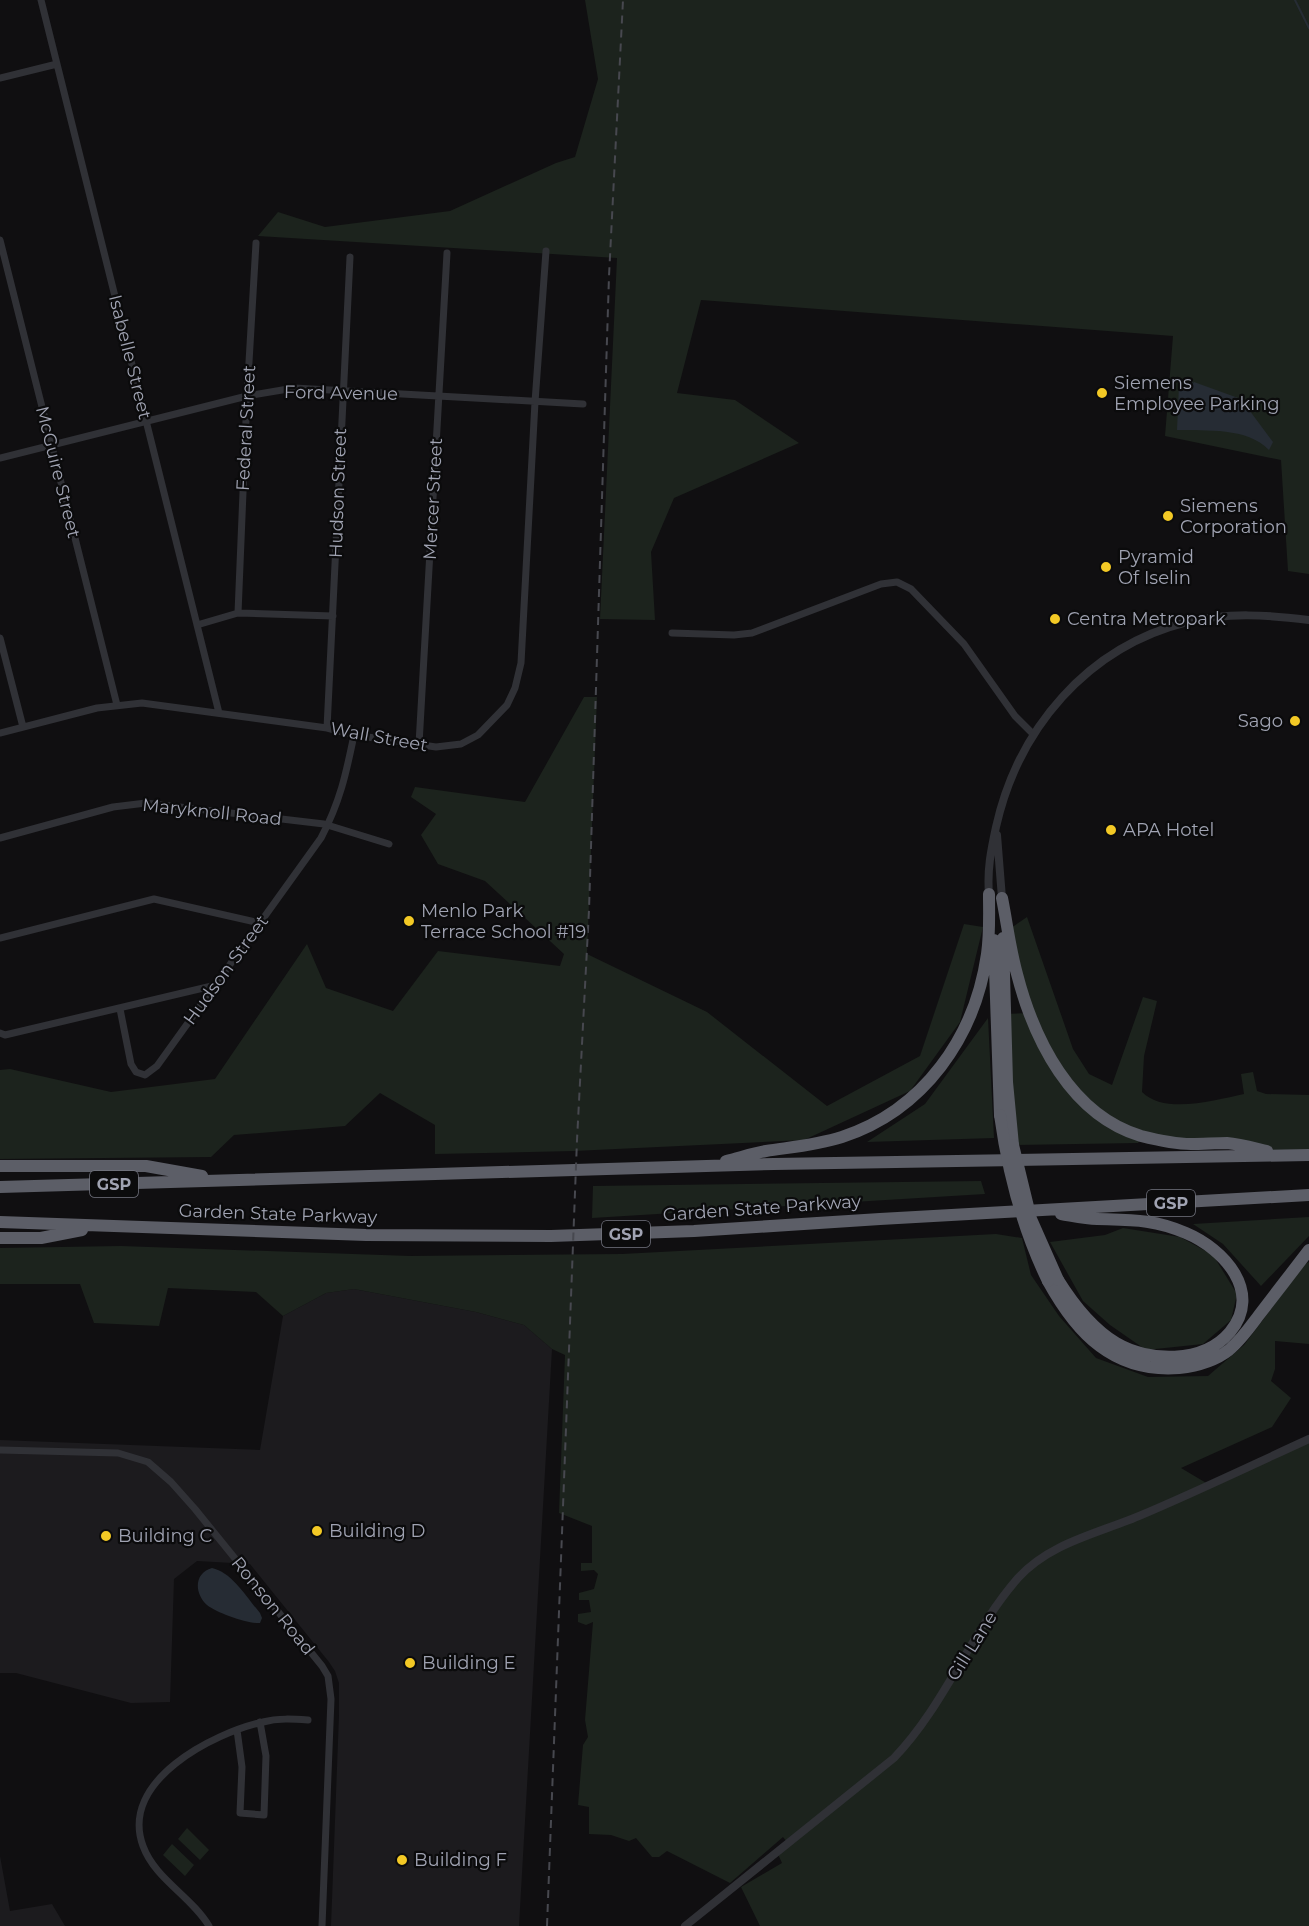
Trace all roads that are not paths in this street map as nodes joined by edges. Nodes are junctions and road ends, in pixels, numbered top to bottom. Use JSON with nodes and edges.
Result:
{"nodes":[{"id":1,"x":41,"y":0,"type":"edge"},
{"id":2,"x":57,"y":64,"type":"junction"},
{"id":3,"x":0,"y":78,"type":"edge"},
{"id":4,"x":0,"y":240,"type":"edge"},
{"id":5,"x":256,"y":243,"type":"dead end"},
{"id":6,"x":546,"y":251,"type":"dead end"},
{"id":7,"x":447,"y":253,"type":"dead end"},
{"id":8,"x":350,"y":257,"type":"dead end"},
{"id":9,"x":342,"y":391,"type":"junction"},
{"id":10,"x":247,"y":396,"type":"junction"},
{"id":11,"x":439,"y":396,"type":"junction"},
{"id":12,"x":535,"y":402,"type":"junction"},
{"id":13,"x":583,"y":404,"type":"dead end"},
{"id":14,"x":146,"y":422,"type":"junction"},
{"id":15,"x":51,"y":445,"type":"junction"},
{"id":16,"x":0,"y":459,"type":"edge"},
{"id":17,"x":238,"y":613,"type":"junction"},
{"id":18,"x":333,"y":616,"type":"junction"},
{"id":19,"x":1309,"y":620,"type":"edge"},
{"id":20,"x":197,"y":626,"type":"junction"},
{"id":21,"x":672,"y":633,"type":"dead end"},
{"id":22,"x":0,"y":638,"type":"edge"},
{"id":23,"x":117,"y":705,"type":"junction"},
{"id":24,"x":219,"y":713,"type":"junction"},
{"id":25,"x":22,"y":727,"type":"junction"},
{"id":26,"x":327,"y":728,"type":"junction"},
{"id":27,"x":0,"y":733,"type":"edge"},
{"id":28,"x":1033,"y":734,"type":"junction"},
{"id":29,"x":354,"y":735,"type":"junction"},
{"id":30,"x":419,"y":744,"type":"junction"},
{"id":31,"x":328,"y":826,"type":"junction"},
{"id":32,"x":996,"y":828,"type":"junction"},
{"id":33,"x":0,"y":838,"type":"edge"},
{"id":34,"x":389,"y":844,"type":"dead end"},
{"id":35,"x":989,"y":894,"type":"junction"},
{"id":36,"x":1002,"y":898,"type":"junction"},
{"id":37,"x":260,"y":923,"type":"junction"},
{"id":38,"x":0,"y":938,"type":"edge"},
{"id":39,"x":216,"y":985,"type":"junction"},
{"id":40,"x":120,"y":1009,"type":"junction"},
{"id":41,"x":0,"y":1033,"type":"edge"},
{"id":42,"x":1004,"y":1115,"type":"junction"},
{"id":43,"x":1294,"y":1155,"type":"junction"},
{"id":44,"x":1309,"y":1155,"type":"edge"},
{"id":45,"x":0,"y":1166,"type":"edge"},
{"id":46,"x":707,"y":1166,"type":"junction"},
{"id":47,"x":227,"y":1180,"type":"junction"},
{"id":48,"x":0,"y":1187,"type":"edge"},
{"id":49,"x":1309,"y":1195,"type":"edge"},
{"id":50,"x":1034,"y":1210,"type":"junction"},
{"id":51,"x":0,"y":1222,"type":"edge"},
{"id":52,"x":107,"y":1226,"type":"junction"},
{"id":53,"x":0,"y":1238,"type":"edge"},
{"id":54,"x":1309,"y":1250,"type":"edge"},
{"id":55,"x":1053,"y":1280,"type":"junction"},
{"id":56,"x":1309,"y":1439,"type":"edge"},
{"id":57,"x":0,"y":1450,"type":"edge"},
{"id":58,"x":308,"y":1720,"type":"dead end"},
{"id":59,"x":260,"y":1722,"type":"junction"},
{"id":60,"x":237,"y":1730,"type":"junction"},
{"id":61,"x":209,"y":1926,"type":"edge"},
{"id":62,"x":322,"y":1926,"type":"edge"},
{"id":63,"x":685,"y":1926,"type":"edge"}],
"edges":[{"from":1,"to":2,"type":"street","name":"Isabelle Street"},
{"from":2,"to":3,"type":"street"},
{"from":2,"to":14,"type":"street","name":"Isabelle Street"},
{"from":4,"to":15,"type":"street","name":"McGuire Street"},
{"from":5,"to":10,"type":"street","name":"Federal Street"},
{"from":6,"to":12,"type":"street","name":"Wall Street"},
{"from":7,"to":11,"type":"street","name":"Mercer Street"},
{"from":8,"to":9,"type":"street","name":"Hudson Street"},
{"from":9,"to":10,"type":"street","name":"Ford Avenue"},
{"from":9,"to":11,"type":"street","name":"Ford Avenue"},
{"from":9,"to":18,"type":"street","name":"Hudson Street"},
{"from":10,"to":14,"type":"street","name":"Ford Avenue"},
{"from":10,"to":17,"type":"street","name":"Federal Street"},
{"from":11,"to":12,"type":"street","name":"Ford Avenue"},
{"from":11,"to":30,"type":"street","name":"Mercer Street"},
{"from":12,"to":13,"type":"street","name":"Ford Avenue"},
{"from":12,"to":30,"type":"street","name":"Wall Street"},
{"from":14,"to":15,"type":"street","name":"Ford Avenue"},
{"from":14,"to":20,"type":"street","name":"Isabelle Street"},
{"from":15,"to":16,"type":"street","name":"Ford Avenue"},
{"from":15,"to":23,"type":"street","name":"McGuire Street"},
{"from":17,"to":18,"type":"street"},
{"from":17,"to":20,"type":"street"},
{"from":18,"to":26,"type":"street","name":"Hudson Street"},
{"from":19,"to":28,"type":"street"},
{"from":20,"to":24,"type":"street","name":"Isabelle Street"},
{"from":21,"to":28,"type":"street"},
{"from":22,"to":25,"type":"street"},
{"from":23,"to":24,"type":"street","name":"Wall Street"},
{"from":23,"to":25,"type":"street","name":"Wall Street"},
{"from":24,"to":26,"type":"street","name":"Wall Street"},
{"from":25,"to":27,"type":"street","name":"Wall Street"},
{"from":26,"to":29,"type":"street","name":"Wall Street"},
{"from":28,"to":32,"type":"street"},
{"from":29,"to":30,"type":"street","name":"Wall Street"},
{"from":29,"to":31,"type":"street","name":"Hudson Street"},
{"from":31,"to":33,"type":"street","name":"Maryknoll Road"},
{"from":31,"to":34,"type":"street","name":"Maryknoll Road"},
{"from":31,"to":37,"type":"street","name":"Hudson Street"},
{"from":32,"to":35,"type":"street"},
{"from":32,"to":36,"type":"street"},
{"from":35,"to":42,"type":"highway"},
{"from":35,"to":46,"type":"highway"},
{"from":36,"to":42,"type":"highway"},
{"from":36,"to":43,"type":"highway"},
{"from":37,"to":38,"type":"street"},
{"from":37,"to":39,"type":"street","name":"Hudson Street"},
{"from":39,"to":40,"type":"street"},
{"from":39,"to":40,"type":"street","name":"Hudson Street"},
{"from":40,"to":41,"type":"street"},
{"from":42,"to":55,"type":"highway","bridge":true},
{"from":43,"to":44,"type":"highway","name":"Garden State Parkway","number":"GSP"},
{"from":43,"to":46,"type":"highway","name":"Garden State Parkway","number":"GSP"},
{"from":45,"to":47,"type":"highway"},
{"from":46,"to":47,"type":"highway","name":"Garden State Parkway","number":"GSP"},
{"from":47,"to":48,"type":"highway","name":"Garden State Parkway","number":"GSP"},
{"from":49,"to":50,"type":"highway","name":"Garden State Parkway","number":"GSP"},
{"from":50,"to":52,"type":"highway","name":"Garden State Parkway","number":"GSP"},
{"from":50,"to":55,"type":"highway"},
{"from":51,"to":52,"type":"highway","name":"Garden State Parkway","number":"GSP"},
{"from":52,"to":53,"type":"highway"},
{"from":54,"to":55,"type":"highway"},
{"from":56,"to":63,"type":"street","name":"Gill Lane"},
{"from":57,"to":62,"type":"street","name":"Ronson Road"},
{"from":58,"to":59,"type":"street"},
{"from":59,"to":60,"type":"street"},
{"from":59,"to":60,"type":"street"},
{"from":60,"to":61,"type":"street"}]}
